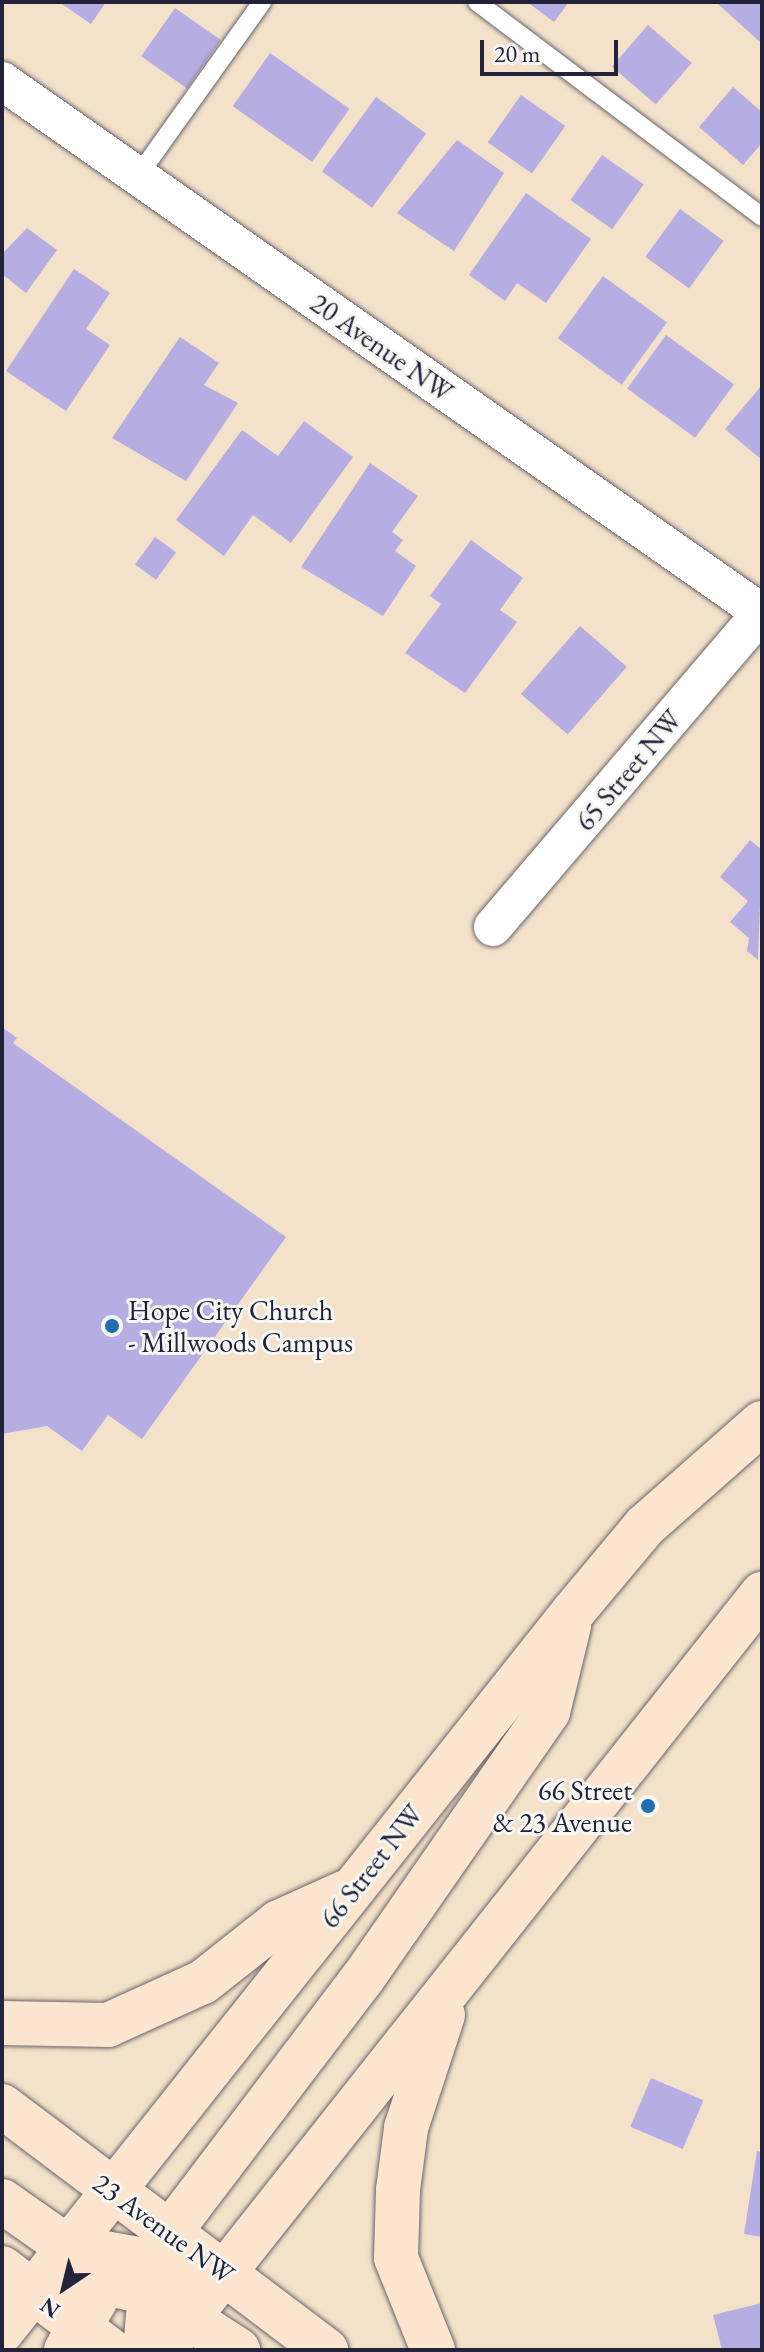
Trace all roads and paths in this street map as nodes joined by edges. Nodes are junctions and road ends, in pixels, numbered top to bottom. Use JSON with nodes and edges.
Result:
{"nodes":[{"id":1,"x":262,"y":2,"type":"edge"},
{"id":2,"x":477,"y":2,"type":"edge"},
{"id":3,"x":2,"y":81,"type":"edge"},
{"id":4,"x":138,"y":176,"type":"junction"},
{"id":5,"x":762,"y":217,"type":"edge"},
{"id":6,"x":762,"y":613,"type":"edge"},
{"id":7,"x":493,"y":927,"type":"dead end"},
{"id":8,"x":762,"y":1423,"type":"edge"},
{"id":9,"x":762,"y":1594,"type":"edge"},
{"id":10,"x":573,"y":1612,"type":"junction"},
{"id":11,"x":355,"y":1887,"type":"junction"},
{"id":12,"x":453,"y":1986,"type":"junction"},
{"id":13,"x":2,"y":2023,"type":"edge"},
{"id":14,"x":2,"y":2106,"type":"edge"},
{"id":15,"x":111,"y":2190,"type":"junction"},
{"id":16,"x":2,"y":2201,"type":"edge"},
{"id":17,"x":91,"y":2260,"type":"junction"},
{"id":18,"x":159,"y":2264,"type":"junction"},
{"id":19,"x":224,"y":2271,"type":"junction"},
{"id":20,"x":17,"y":2279,"type":"edge"},
{"id":21,"x":189,"y":2316,"type":"junction"},
{"id":22,"x":2,"y":2331,"type":"edge"},
{"id":23,"x":86,"y":2342,"type":"edge"},
{"id":24,"x":145,"y":2350,"type":"edge"},
{"id":25,"x":163,"y":2350,"type":"edge"},
{"id":26,"x":238,"y":2350,"type":"edge"},
{"id":27,"x":326,"y":2350,"type":"edge"},
{"id":28,"x":433,"y":2350,"type":"edge"}],
"edges":[{"from":1,"to":4,"type":"lane"},
{"from":2,"to":5,"type":"lane"},
{"from":3,"to":4,"type":"street","name":"20 Avenue NW"},
{"from":4,"to":6,"type":"street","name":"20 Avenue NW"},
{"from":6,"to":7,"type":"street","name":"65 Street NW"},
{"from":8,"to":10,"type":"main road","name":"66 Street NW"},
{"from":9,"to":12,"type":"main road"},
{"from":10,"to":11,"type":"main road","name":"66 Street NW"},
{"from":10,"to":18,"type":"main road"},
{"from":11,"to":13,"type":"main road"},
{"from":11,"to":15,"type":"main road","name":"66 Street NW"},
{"from":12,"to":19,"type":"main road"},
{"from":12,"to":28,"type":"main road"},
{"from":14,"to":15,"type":"main road","name":"23 Avenue NW"},
{"from":15,"to":17,"type":"main road","name":"66 Street NW"},
{"from":15,"to":18,"type":"main road","name":"23 Avenue NW"},
{"from":16,"to":17,"type":"main road"},
{"from":17,"to":18,"type":"main road"},
{"from":17,"to":20,"type":"main road","name":"66 Street NW"},
{"from":17,"to":23,"type":"main road"},
{"from":18,"to":19,"type":"main road","name":"23 Avenue NW"},
{"from":18,"to":21,"type":"main road"},
{"from":18,"to":24,"type":"main road"},
{"from":19,"to":21,"type":"main road"},
{"from":19,"to":27,"type":"main road","name":"23 Avenue NW"},
{"from":20,"to":22,"type":"main road","name":"66 Street NW"},
{"from":20,"to":23,"type":"main road"},
{"from":21,"to":25,"type":"main road"},
{"from":21,"to":26,"type":"main road"}]}
